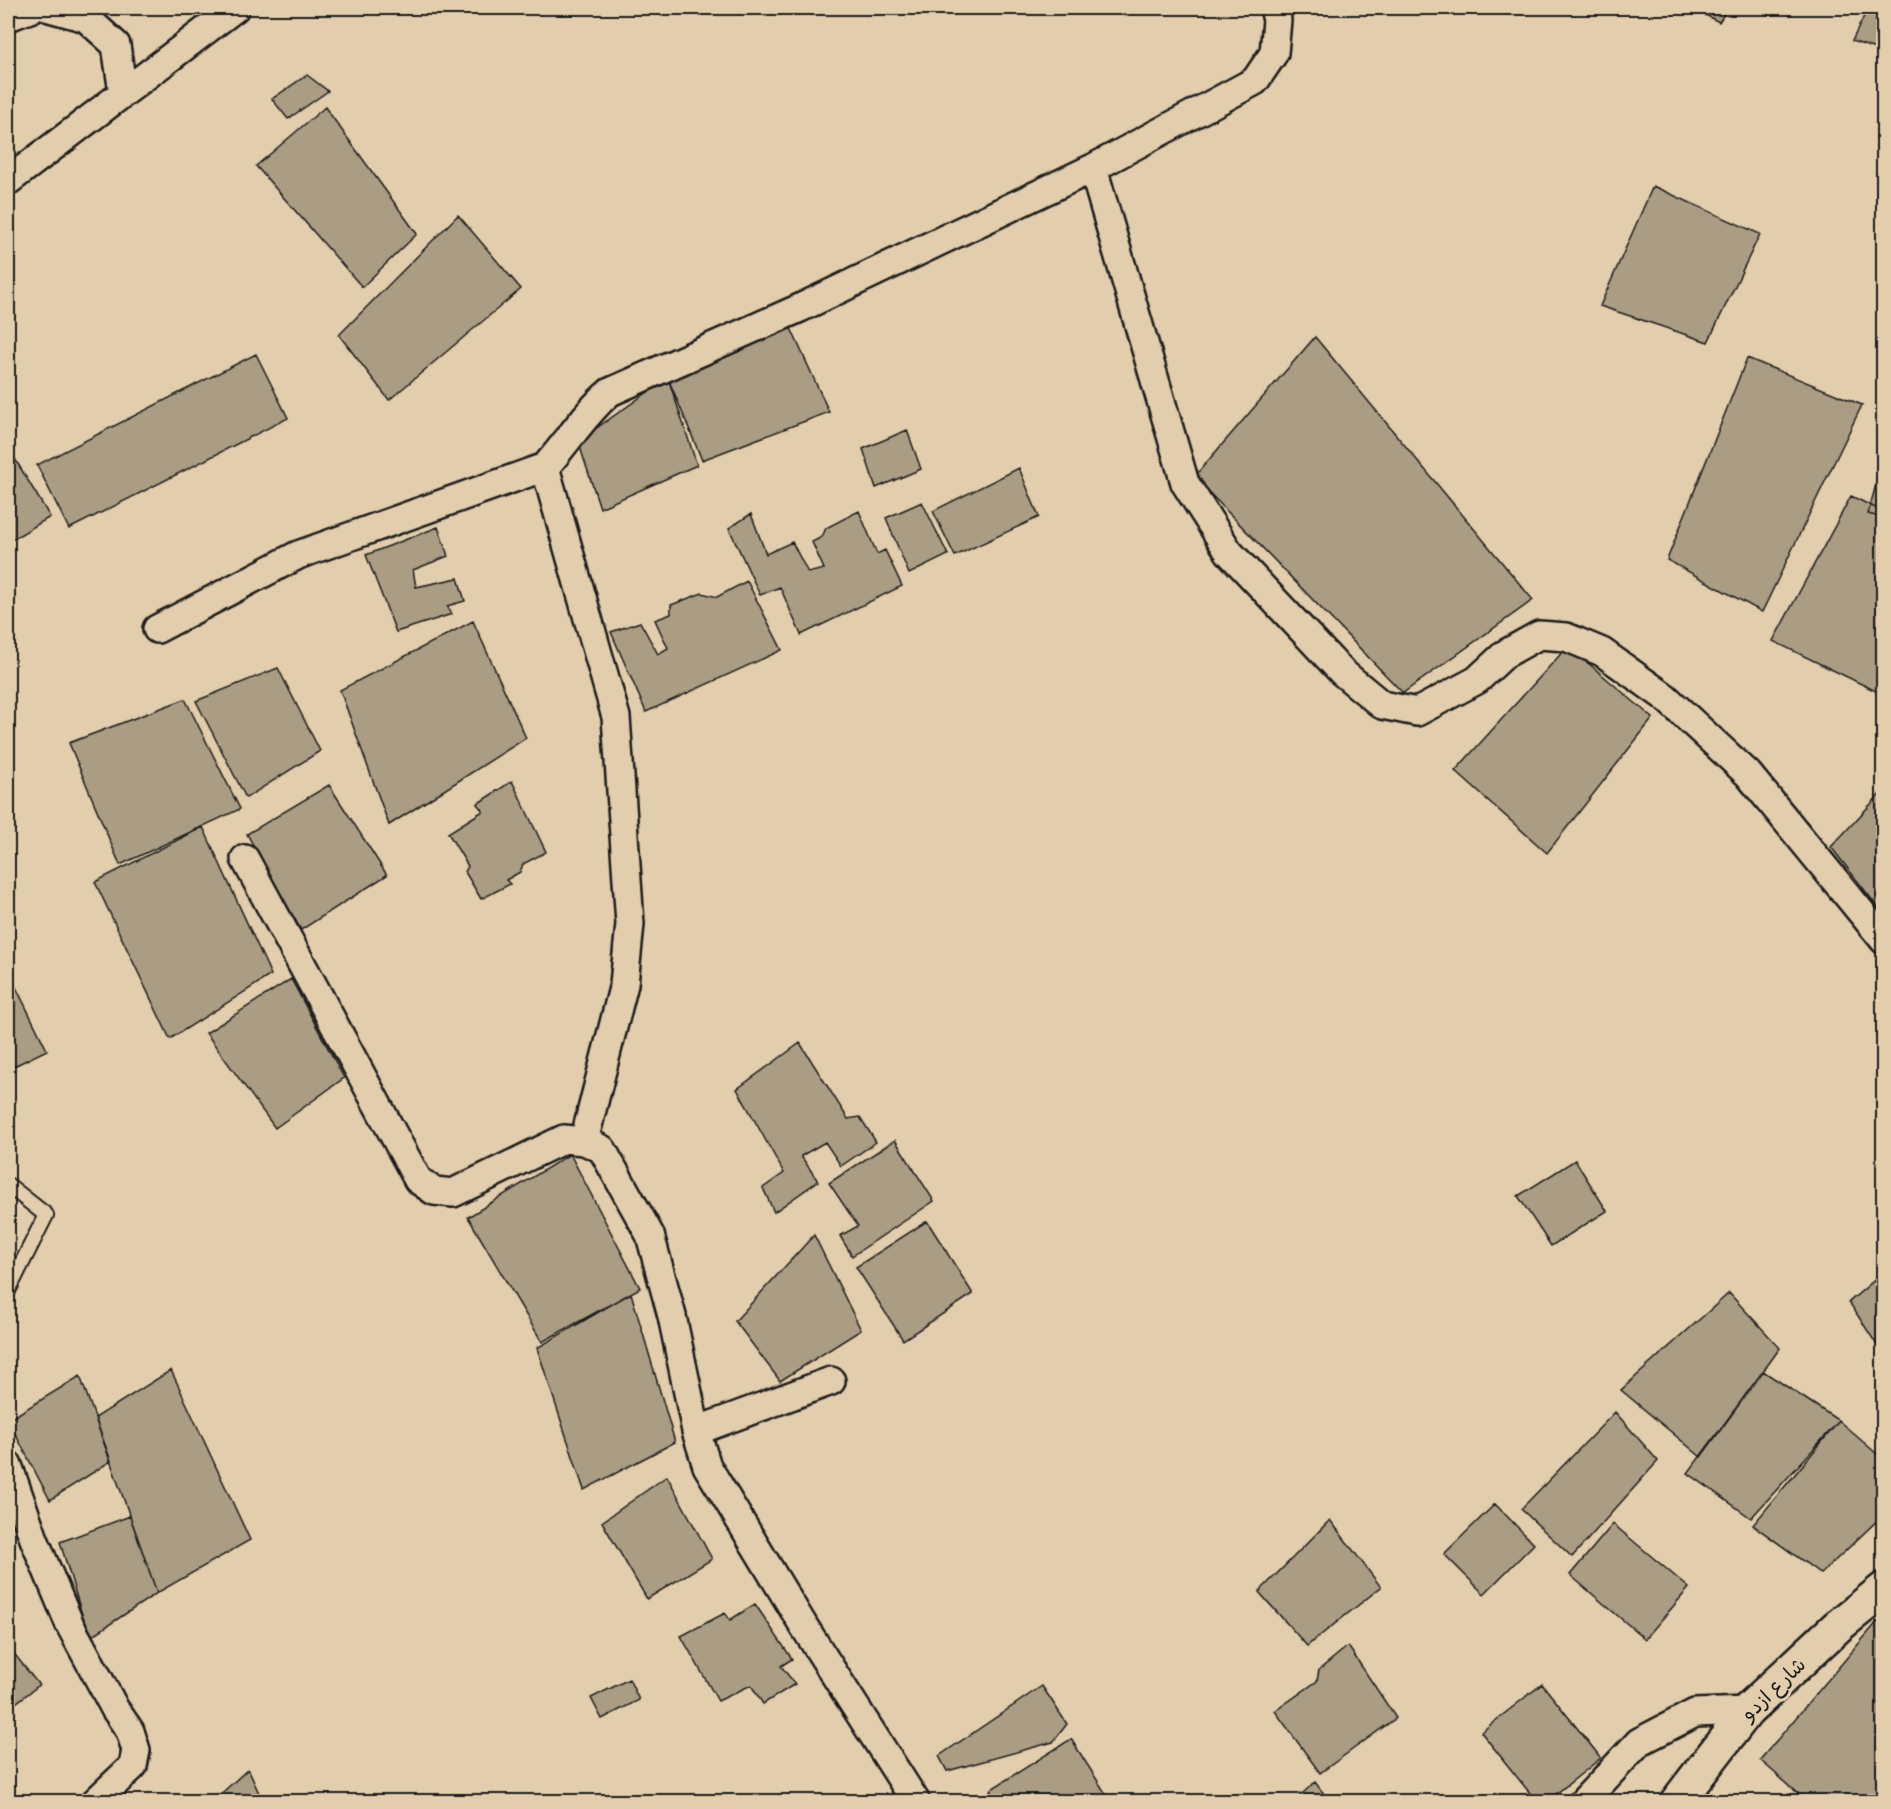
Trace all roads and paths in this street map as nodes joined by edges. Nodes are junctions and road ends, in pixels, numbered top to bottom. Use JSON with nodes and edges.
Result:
{"nodes":[{"id":1,"x":32,"y":8,"type":"edge"},
{"id":2,"x":50,"y":8,"type":"edge"},
{"id":3,"x":235,"y":8,"type":"edge"},
{"id":4,"x":1274,"y":8,"type":"edge"},
{"id":5,"x":8,"y":17,"type":"edge"},
{"id":6,"x":123,"y":93,"type":"junction"},
{"id":7,"x":1093,"y":168,"type":"junction"},
{"id":8,"x":8,"y":181,"type":"edge"},
{"id":9,"x":545,"y":467,"type":"junction"},
{"id":10,"x":157,"y":629,"type":"dead end"},
{"id":11,"x":245,"y":859,"type":"dead end"},
{"id":12,"x":1884,"y":940,"type":"edge"},
{"id":13,"x":585,"y":1141,"type":"junction"},
{"id":14,"x":8,"y":1185,"type":"edge"},
{"id":15,"x":8,"y":1291,"type":"edge"},
{"id":16,"x":831,"y":1381,"type":"dead end"},
{"id":17,"x":696,"y":1431,"type":"junction"},
{"id":18,"x":8,"y":1465,"type":"edge"},
{"id":19,"x":1884,"y":1589,"type":"edge"},
{"id":20,"x":1747,"y":1711,"type":"junction"},
{"id":21,"x":95,"y":1802,"type":"edge"},
{"id":22,"x":916,"y":1802,"type":"edge"},
{"id":23,"x":1583,"y":1802,"type":"edge"},
{"id":24,"x":1677,"y":1802,"type":"edge"}],
"edges":[{"from":1,"to":5,"type":"street"},
{"from":2,"to":6,"type":"street"},
{"from":3,"to":6,"type":"street"},
{"from":4,"to":7,"type":"street"},
{"from":6,"to":8,"type":"street"},
{"from":7,"to":9,"type":"street"},
{"from":7,"to":12,"type":"street"},
{"from":9,"to":10,"type":"street"},
{"from":9,"to":13,"type":"street"},
{"from":11,"to":13,"type":"street"},
{"from":13,"to":17,"type":"street"},
{"from":14,"to":15,"type":"lane"},
{"from":16,"to":17,"type":"street"},
{"from":17,"to":22,"type":"street"},
{"from":18,"to":21,"type":"street"},
{"from":19,"to":20,"type":"main road","name":"شارع ازدو"},
{"from":20,"to":23,"type":"street"},
{"from":20,"to":24,"type":"main road","name":"شارع ازدو"}]}
